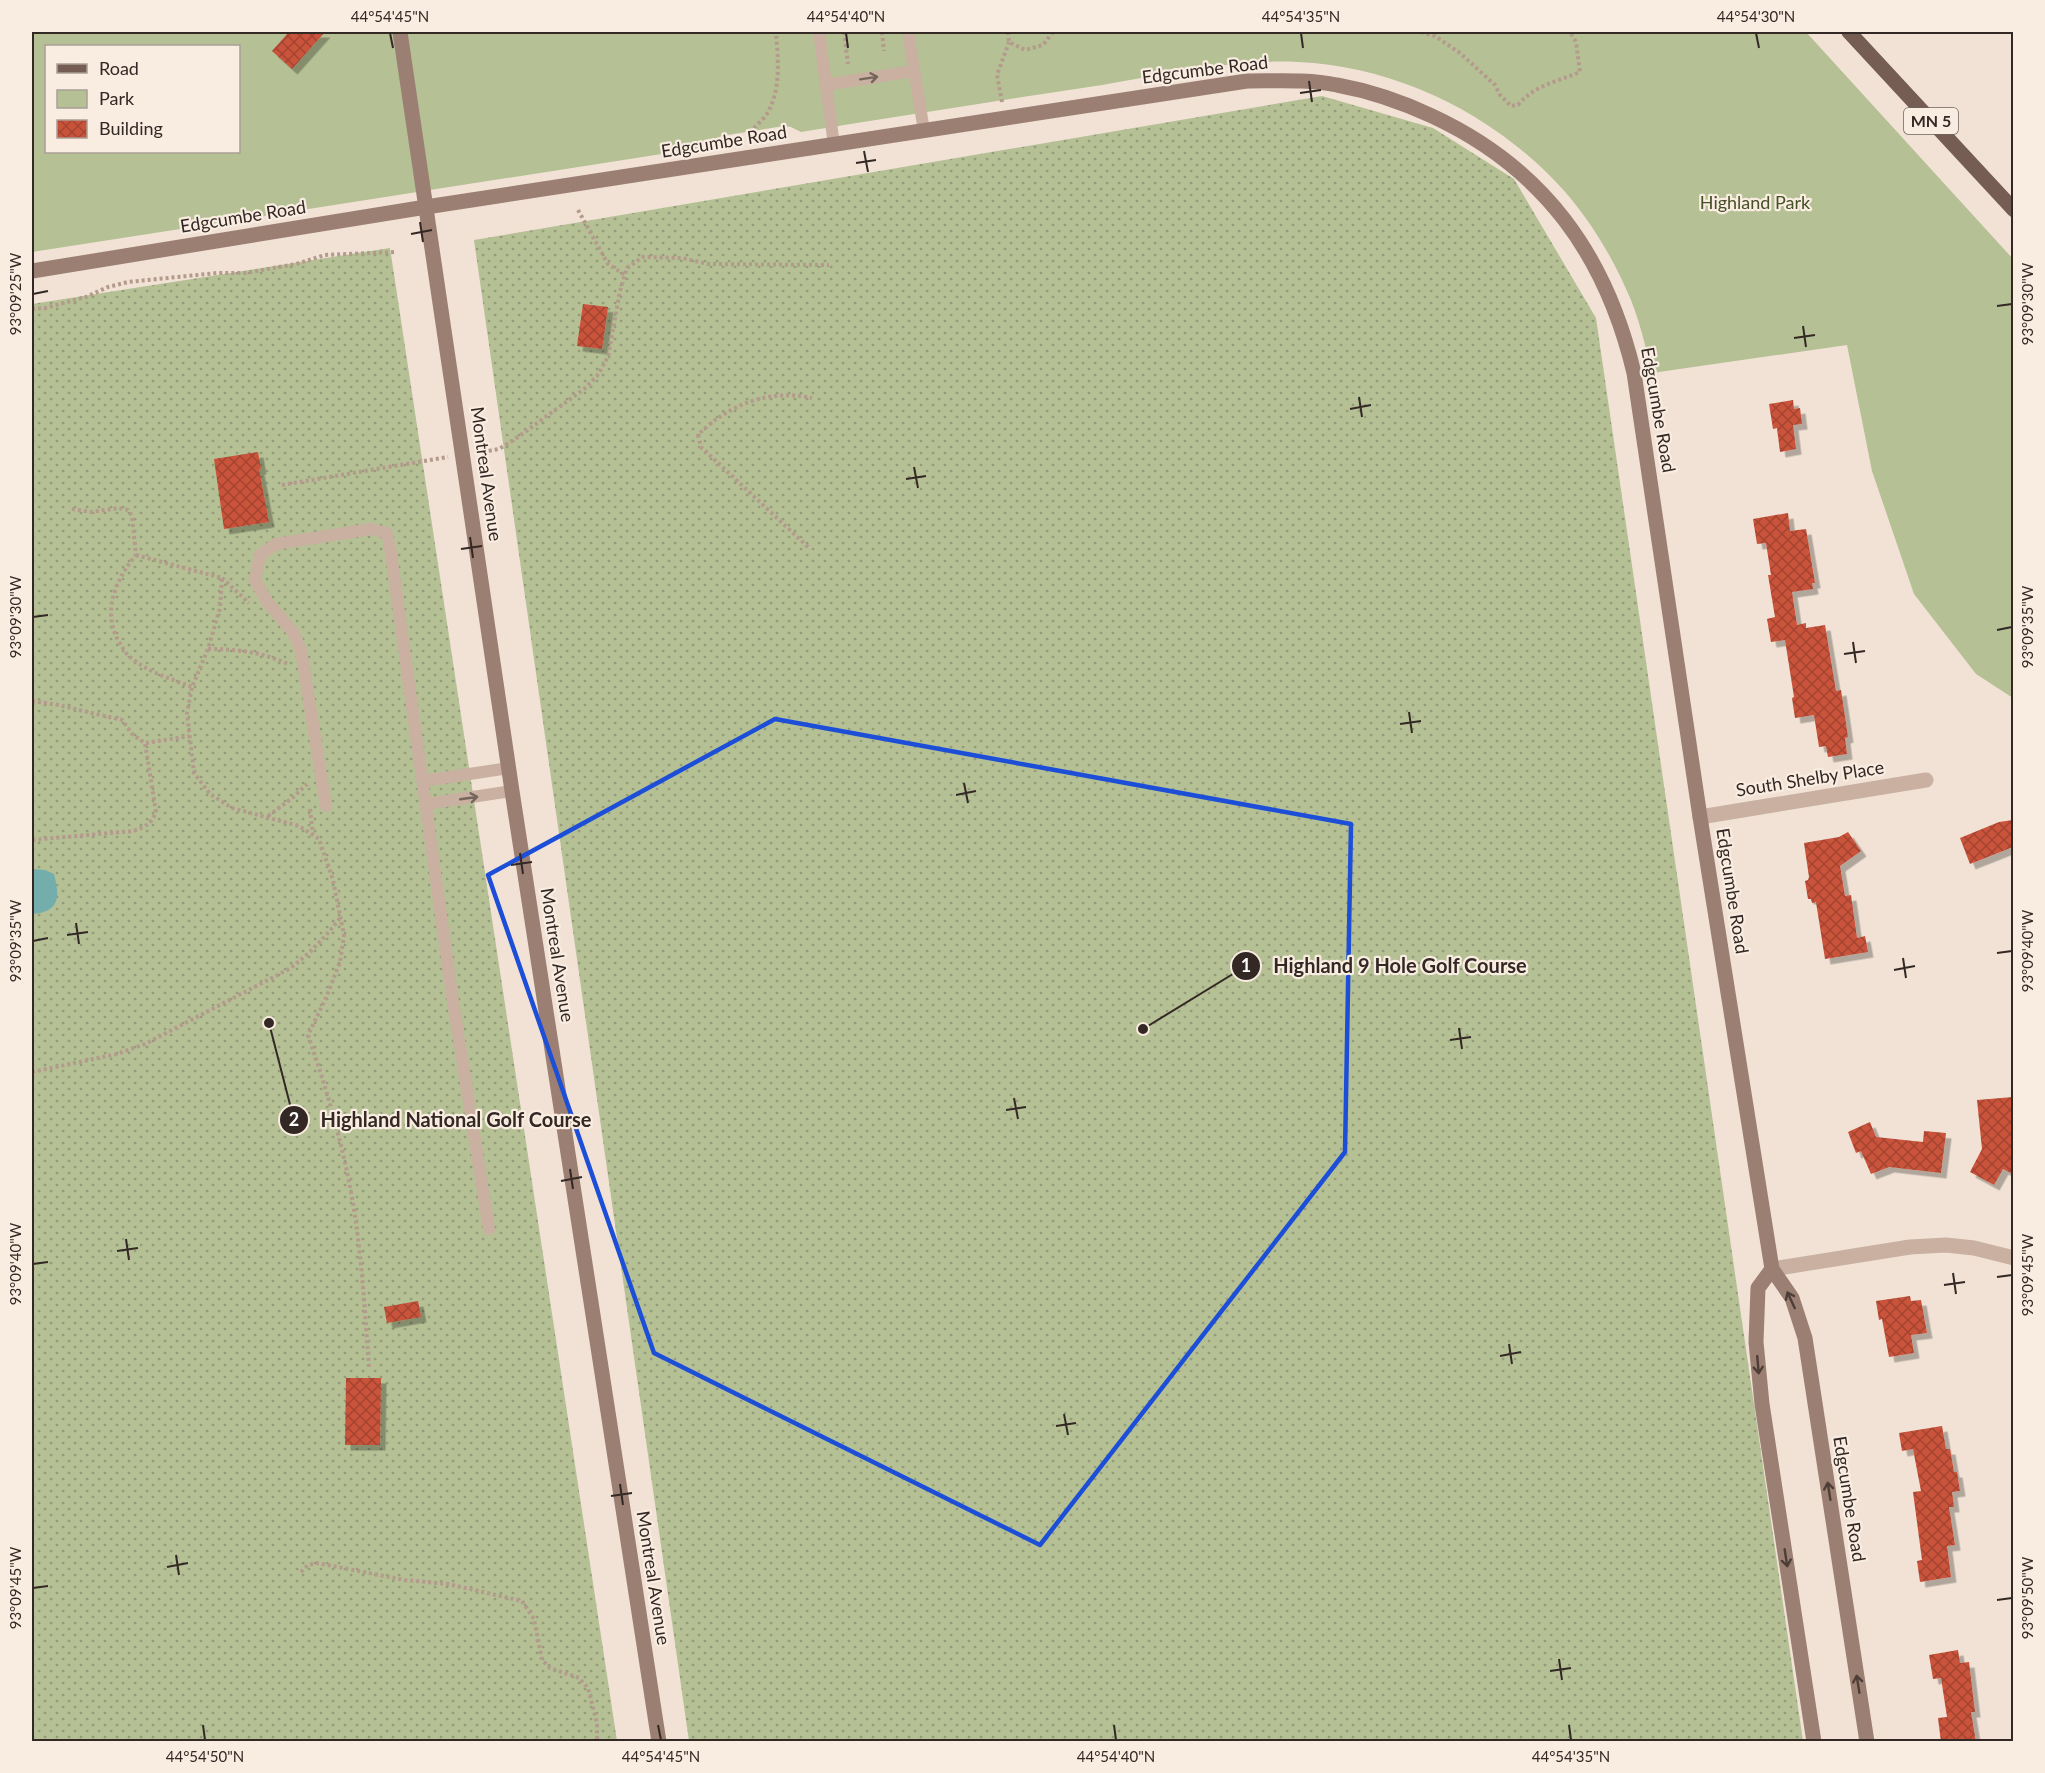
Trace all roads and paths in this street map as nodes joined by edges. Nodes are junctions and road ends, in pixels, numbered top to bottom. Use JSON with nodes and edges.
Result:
{"nodes":[{"id":1,"x":400,"y":32,"type":"edge"},
{"id":2,"x":776,"y":32,"type":"edge"},
{"id":3,"x":819,"y":32,"type":"edge"},
{"id":4,"x":844,"y":32,"type":"edge"},
{"id":5,"x":882,"y":32,"type":"edge"},
{"id":6,"x":908,"y":32,"type":"edge"},
{"id":7,"x":1008,"y":32,"type":"edge"},
{"id":8,"x":1053,"y":32,"type":"edge"},
{"id":9,"x":1398,"y":32,"type":"edge"},
{"id":10,"x":1570,"y":32,"type":"edge"},
{"id":11,"x":1849,"y":32,"type":"edge"},
{"id":12,"x":1010,"y":42,"type":"junction"},
{"id":13,"x":884,"y":51,"type":"dead end"},
{"id":14,"x":848,"y":64,"type":"dead end"},
{"id":15,"x":913,"y":71,"type":"junction"},
{"id":16,"x":825,"y":85,"type":"junction"},
{"id":17,"x":1005,"y":118,"type":"junction"},
{"id":18,"x":754,"y":128,"type":"dead end"},
{"id":19,"x":924,"y":131,"type":"junction"},
{"id":20,"x":834,"y":145,"type":"junction"},
{"id":21,"x":426,"y":207,"type":"junction"},
{"id":22,"x":578,"y":210,"type":"dead end"},
{"id":23,"x":2013,"y":210,"type":"edge"},
{"id":24,"x":394,"y":252,"type":"dead end"},
{"id":25,"x":829,"y":265,"type":"dead end"},
{"id":26,"x":32,"y":271,"type":"edge"},
{"id":27,"x":625,"y":275,"type":"junction"},
{"id":28,"x":32,"y":309,"type":"edge"},
{"id":29,"x":812,"y":398,"type":"dead end"},
{"id":30,"x":463,"y":455,"type":"junction"},
{"id":31,"x":282,"y":485,"type":"dead end"},
{"id":32,"x":72,"y":510,"type":"dead end"},
{"id":33,"x":808,"y":547,"type":"dead end"},
{"id":34,"x":136,"y":555,"type":"junction"},
{"id":35,"x":222,"y":578,"type":"junction"},
{"id":36,"x":255,"y":609,"type":"dead end"},
{"id":37,"x":208,"y":649,"type":"junction"},
{"id":38,"x":286,"y":653,"type":"dead end"},
{"id":39,"x":288,"y":664,"type":"junction"},
{"id":40,"x":290,"y":675,"type":"dead end"},
{"id":41,"x":192,"y":687,"type":"junction"},
{"id":42,"x":32,"y":701,"type":"edge"},
{"id":43,"x":189,"y":736,"type":"junction"},
{"id":44,"x":146,"y":743,"type":"junction"},
{"id":45,"x":509,"y":768,"type":"junction"},
{"id":46,"x":305,"y":773,"type":"dead end"},
{"id":47,"x":1926,"y":780,"type":"dead end"},
{"id":48,"x":423,"y":781,"type":"junction"},
{"id":49,"x":307,"y":784,"type":"junction"},
{"id":50,"x":512,"y":791,"type":"junction"},
{"id":51,"x":308,"y":794,"type":"dead end"},
{"id":52,"x":309,"y":804,"type":"dead end"},
{"id":53,"x":426,"y":804,"type":"junction"},
{"id":54,"x":326,"y":806,"type":"dead end"},
{"id":55,"x":267,"y":816,"type":"junction"},
{"id":56,"x":1700,"y":817,"type":"junction"},
{"id":57,"x":313,"y":835,"type":"junction"},
{"id":58,"x":32,"y":840,"type":"edge"},
{"id":59,"x":341,"y":917,"type":"junction"},
{"id":60,"x":32,"y":1072,"type":"edge"},
{"id":61,"x":489,"y":1229,"type":"dead end"},
{"id":62,"x":2013,"y":1258,"type":"edge"},
{"id":63,"x":1772,"y":1269,"type":"junction"},
{"id":64,"x":369,"y":1368,"type":"dead end"},
{"id":65,"x":301,"y":1572,"type":"dead end"},
{"id":66,"x":597,"y":1742,"type":"edge"},
{"id":67,"x":659,"y":1742,"type":"edge"},
{"id":68,"x":1814,"y":1742,"type":"edge"},
{"id":69,"x":1867,"y":1742,"type":"edge"}],
"edges":[{"from":1,"to":21,"type":"street","name":"Montreal Avenue"},
{"from":2,"to":18,"type":"path"},
{"from":3,"to":16,"type":"lane"},
{"from":4,"to":14,"type":"path"},
{"from":5,"to":13,"type":"path"},
{"from":6,"to":15,"type":"lane"},
{"from":7,"to":12,"type":"path"},
{"from":8,"to":12,"type":"path"},
{"from":9,"to":10,"type":"path"},
{"from":11,"to":23,"type":"main road","number":"MN 5"},
{"from":12,"to":17,"type":"path"},
{"from":16,"to":15,"type":"lane","one_way":true},
{"from":15,"to":19,"type":"lane"},
{"from":16,"to":20,"type":"lane"},
{"from":17,"to":19,"type":"street","name":"Edgcumbe Road"},
{"from":17,"to":56,"type":"street","name":"Edgcumbe Road"},
{"from":19,"to":20,"type":"street","name":"Edgcumbe Road"},
{"from":20,"to":21,"type":"street","name":"Edgcumbe Road"},
{"from":21,"to":26,"type":"street","name":"Edgcumbe Road"},
{"from":21,"to":30,"type":"street","name":"Montreal Avenue"},
{"from":22,"to":27,"type":"path"},
{"from":24,"to":28,"type":"path"},
{"from":25,"to":27,"type":"path"},
{"from":27,"to":30,"type":"path"},
{"from":29,"to":33,"type":"path"},
{"from":30,"to":31,"type":"path"},
{"from":30,"to":45,"type":"street","name":"Montreal Avenue"},
{"from":32,"to":34,"type":"path"},
{"from":34,"to":35,"type":"path"},
{"from":34,"to":41,"type":"path"},
{"from":35,"to":36,"type":"path"},
{"from":35,"to":37,"type":"path"},
{"from":37,"to":39,"type":"path"},
{"from":37,"to":41,"type":"path"},
{"from":38,"to":39,"type":"path"},
{"from":39,"to":40,"type":"path"},
{"from":41,"to":43,"type":"path"},
{"from":42,"to":44,"type":"path"},
{"from":43,"to":44,"type":"path"},
{"from":43,"to":55,"type":"path"},
{"from":44,"to":58,"type":"path"},
{"from":45,"to":48,"type":"lane"},
{"from":45,"to":50,"type":"street","name":"Montreal Avenue"},
{"from":46,"to":49,"type":"path"},
{"from":47,"to":56,"type":"street","name":"South Shelby Place"},
{"from":48,"to":53,"type":"lane"},
{"from":48,"to":54,"type":"lane"},
{"from":49,"to":51,"type":"path"},
{"from":49,"to":55,"type":"path"},
{"from":53,"to":50,"type":"lane","one_way":true},
{"from":50,"to":67,"type":"street","name":"Montreal Avenue"},
{"from":52,"to":57,"type":"path"},
{"from":53,"to":61,"type":"lane"},
{"from":55,"to":57,"type":"path"},
{"from":56,"to":63,"type":"street","name":"Edgcumbe Road"},
{"from":57,"to":59,"type":"path"},
{"from":59,"to":60,"type":"path"},
{"from":59,"to":64,"type":"path"},
{"from":62,"to":63,"type":"street"},
{"from":63,"to":68,"type":"street","one_way":true},
{"from":69,"to":63,"type":"street","name":"Edgcumbe Road","one_way":true},
{"from":65,"to":66,"type":"path"}]}
